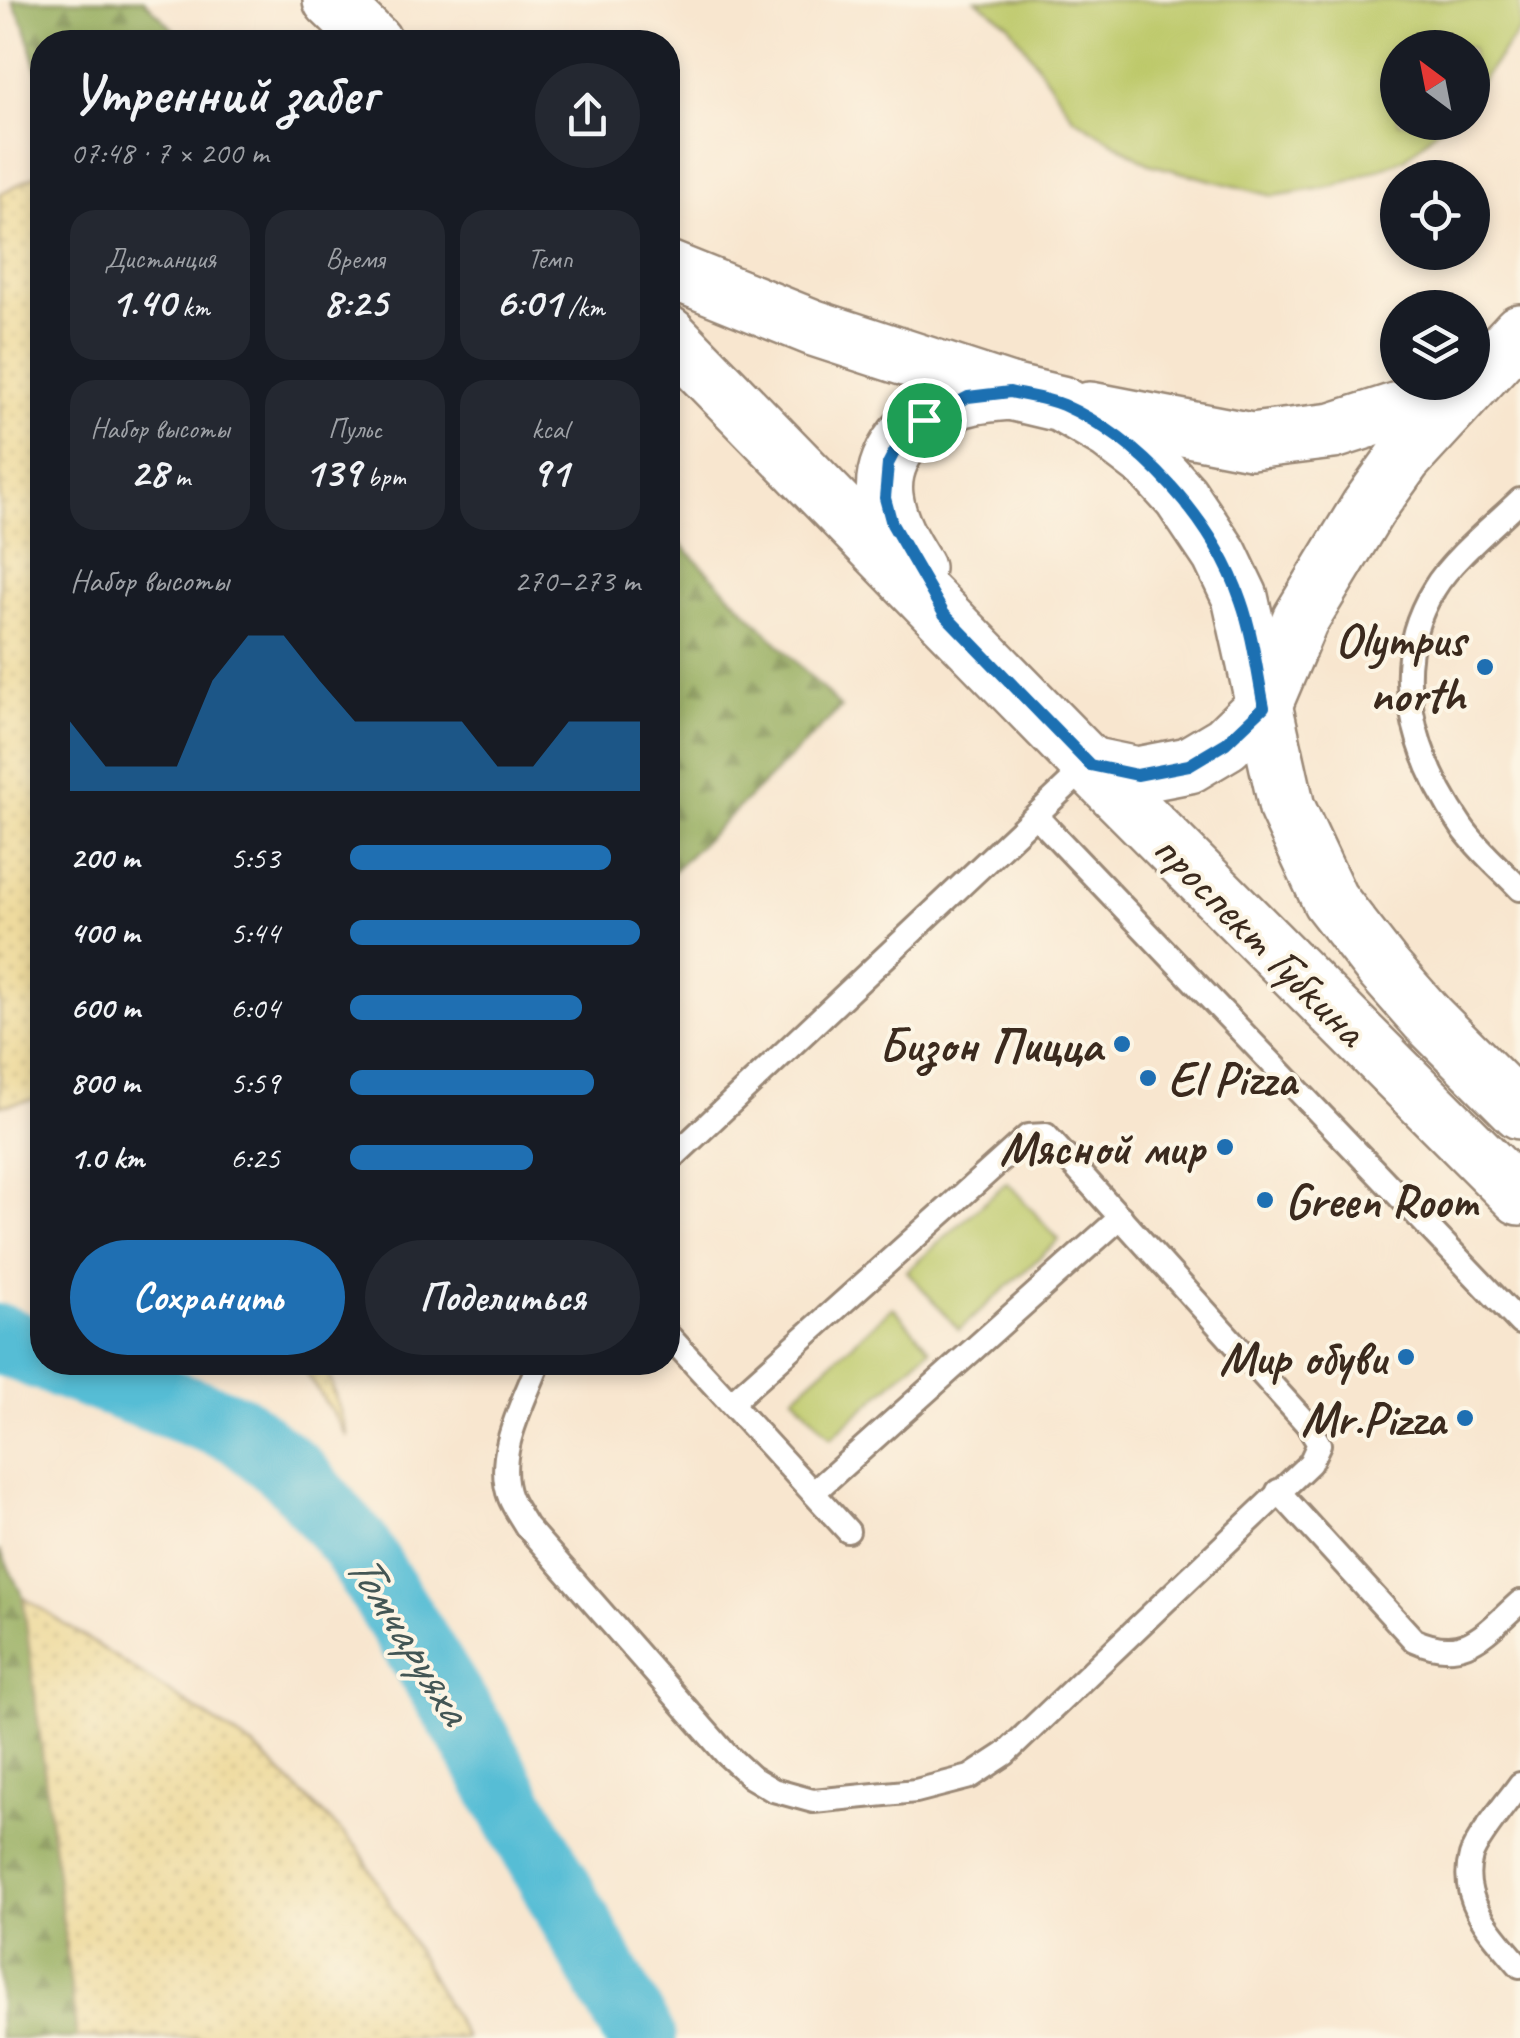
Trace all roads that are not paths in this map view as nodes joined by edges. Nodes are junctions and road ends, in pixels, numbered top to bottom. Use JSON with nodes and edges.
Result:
{"nodes":[{"id":1,"x":331,"y":0,"type":"edge"},
{"id":2,"x":362,"y":30,"type":"edge"},
{"id":3,"x":680,"y":274,"type":"edge"},
{"id":4,"x":680,"y":346,"type":"edge"},
{"id":5,"x":1500,"y":348,"type":"edge"},
{"id":6,"x":1036,"y":398,"type":"junction"},
{"id":7,"x":1420,"y":400,"type":"edge"},
{"id":8,"x":1520,"y":500,"type":"edge"},
{"id":9,"x":944,"y":614,"type":"junction"},
{"id":10,"x":1264,"y":707,"type":"junction"},
{"id":11,"x":1090,"y":765,"type":"junction"},
{"id":12,"x":1038,"y":818,"type":"junction"},
{"id":13,"x":1520,"y":889,"type":"edge"},
{"id":14,"x":1520,"y":1110,"type":"edge"},
{"id":15,"x":680,"y":1151,"type":"edge"},
{"id":16,"x":1520,"y":1198,"type":"edge"},
{"id":17,"x":1121,"y":1217,"type":"junction"},
{"id":18,"x":1520,"y":1323,"type":"edge"},
{"id":19,"x":680,"y":1348,"type":"edge"},
{"id":20,"x":534,"y":1375,"type":"edge"},
{"id":21,"x":731,"y":1403,"type":"junction"},
{"id":22,"x":1278,"y":1492,"type":"junction"},
{"id":23,"x":813,"y":1493,"type":"junction"},
{"id":24,"x":848,"y":1531,"type":"dead end"},
{"id":25,"x":1520,"y":1602,"type":"edge"},
{"id":26,"x":1520,"y":1784,"type":"edge"},
{"id":27,"x":1520,"y":1966,"type":"edge"}],
"edges":[{"from":1,"to":2,"type":"main road"},
{"from":3,"to":6,"type":"main road","name":"проспект Губкина"},
{"from":4,"to":9,"type":"main road","name":"проспект Губкина"},
{"from":5,"to":10,"type":"main road"},
{"from":6,"to":7,"type":"main road"},
{"from":6,"to":9,"type":"main road"},
{"from":6,"to":10,"type":"main road","name":"проспект Губкина"},
{"from":8,"to":13,"type":"lane"},
{"from":9,"to":11,"type":"main road","name":"проспект Губкина"},
{"from":10,"to":11,"type":"main road"},
{"from":10,"to":14,"type":"main road","name":"проспект Губкина"},
{"from":11,"to":12,"type":"lane"},
{"from":11,"to":16,"type":"main road","name":"проспект Губкина"},
{"from":12,"to":15,"type":"lane"},
{"from":12,"to":18,"type":"lane"},
{"from":17,"to":21,"type":"lane"},
{"from":17,"to":22,"type":"lane"},
{"from":17,"to":23,"type":"lane"},
{"from":19,"to":21,"type":"lane"},
{"from":20,"to":22,"type":"lane"},
{"from":21,"to":23,"type":"lane"},
{"from":22,"to":25,"type":"lane"},
{"from":23,"to":24,"type":"lane"},
{"from":26,"to":27,"type":"lane"}]}
